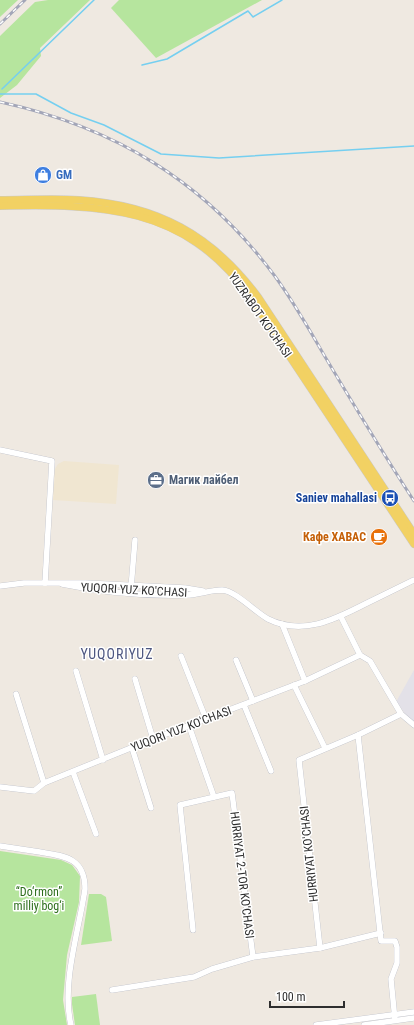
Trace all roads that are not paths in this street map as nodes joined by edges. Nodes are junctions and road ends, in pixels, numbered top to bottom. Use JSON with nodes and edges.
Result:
{"nodes":[{"id":1,"x":0,"y":200,"type":"edge"},
{"id":2,"x":0,"y":206,"type":"edge"},
{"id":3,"x":0,"y":450,"type":"edge"},
{"id":4,"x":390,"y":503,"type":"junction"},
{"id":5,"x":414,"y":534,"type":"edge"},
{"id":6,"x":135,"y":540,"type":"dead end"},
{"id":7,"x":414,"y":544,"type":"edge"},
{"id":8,"x":414,"y":580,"type":"edge"},
{"id":9,"x":45,"y":583,"type":"junction"},
{"id":10,"x":62,"y":584,"type":"junction"},
{"id":11,"x":0,"y":586,"type":"edge"},
{"id":12,"x":131,"y":586,"type":"junction"},
{"id":13,"x":207,"y":592,"type":"junction"},
{"id":14,"x":130,"y":593,"type":"junction"},
{"id":15,"x":341,"y":617,"type":"junction"},
{"id":16,"x":282,"y":624,"type":"junction"},
{"id":17,"x":360,"y":655,"type":"junction"},
{"id":18,"x":181,"y":656,"type":"dead end"},
{"id":19,"x":236,"y":660,"type":"dead end"},
{"id":20,"x":76,"y":671,"type":"dead end"},
{"id":21,"x":135,"y":680,"type":"dead end"},
{"id":22,"x":305,"y":681,"type":"junction"},
{"id":23,"x":294,"y":685,"type":"junction"},
{"id":24,"x":16,"y":694,"type":"dead end"},
{"id":25,"x":253,"y":702,"type":"junction"},
{"id":26,"x":244,"y":705,"type":"junction"},
{"id":27,"x":401,"y":714,"type":"junction"},
{"id":28,"x":206,"y":719,"type":"junction"},
{"id":29,"x":414,"y":725,"type":"edge"},
{"id":30,"x":189,"y":726,"type":"junction"},
{"id":31,"x":358,"y":735,"type":"junction"},
{"id":32,"x":153,"y":739,"type":"junction"},
{"id":33,"x":132,"y":748,"type":"junction"},
{"id":34,"x":325,"y":748,"type":"junction"},
{"id":35,"x":103,"y":760,"type":"junction"},
{"id":36,"x":271,"y":771,"type":"dead end"},
{"id":37,"x":73,"y":772,"type":"junction"},
{"id":38,"x":44,"y":784,"type":"junction"},
{"id":39,"x":0,"y":787,"type":"edge"},
{"id":40,"x":214,"y":797,"type":"junction"},
{"id":41,"x":151,"y":808,"type":"dead end"},
{"id":42,"x":96,"y":834,"type":"dead end"},
{"id":43,"x":0,"y":846,"type":"edge"},
{"id":44,"x":193,"y":930,"type":"dead end"},
{"id":45,"x":381,"y":933,"type":"junction"},
{"id":46,"x":320,"y":948,"type":"junction"},
{"id":47,"x":253,"y":957,"type":"junction"},
{"id":48,"x":112,"y":990,"type":"dead end"},
{"id":49,"x":414,"y":1012,"type":"edge"},
{"id":50,"x":395,"y":1018,"type":"junction"},
{"id":51,"x":414,"y":1018,"type":"edge"},
{"id":52,"x":71,"y":1025,"type":"edge"},
{"id":53,"x":316,"y":1025,"type":"edge"},
{"id":54,"x":364,"y":1025,"type":"edge"}],
"edges":[{"from":1,"to":4,"type":"main road","name":"YUZRABOT KO'CHASI"},
{"from":2,"to":4,"type":"main road","name":"YUZRABOT KO'CHASI"},
{"from":3,"to":9,"type":"street"},
{"from":4,"to":5,"type":"main road","name":"YUZRABOT KO'CHASI"},
{"from":4,"to":7,"type":"main road","name":"YUZRABOT KO'CHASI"},
{"from":6,"to":12,"type":"street"},
{"from":8,"to":15,"type":"street","name":"YUQORI YUZ KO'CHASI"},
{"from":9,"to":10,"type":"street","name":"YUQORI YUZ KO'CHASI"},
{"from":9,"to":11,"type":"street","name":"YUQORI YUZ KO'CHASI"},
{"from":10,"to":12,"type":"street","name":"YUQORI YUZ KO'CHASI"},
{"from":10,"to":14,"type":"street","name":"YUQORI YUZ KO'CHASI"},
{"from":12,"to":13,"type":"street","name":"YUQORI YUZ KO'CHASI"},
{"from":12,"to":14,"type":"street"},
{"from":13,"to":14,"type":"street","name":"YUQORI YUZ KO'CHASI"},
{"from":13,"to":16,"type":"street","name":"YUQORI YUZ KO'CHASI"},
{"from":15,"to":16,"type":"street","name":"YUQORI YUZ KO'CHASI"},
{"from":15,"to":17,"type":"street"},
{"from":16,"to":22,"type":"street"},
{"from":17,"to":22,"type":"street","name":"YUQORI YUZ KO'CHASI"},
{"from":17,"to":27,"type":"street"},
{"from":18,"to":28,"type":"street"},
{"from":19,"to":25,"type":"street"},
{"from":20,"to":35,"type":"street"},
{"from":21,"to":32,"type":"street"},
{"from":22,"to":23,"type":"street","name":"YUQORI YUZ KO'CHASI"},
{"from":23,"to":25,"type":"street","name":"YUQORI YUZ KO'CHASI"},
{"from":23,"to":34,"type":"street"},
{"from":24,"to":38,"type":"street"},
{"from":25,"to":26,"type":"street","name":"YUQORI YUZ KO'CHASI"},
{"from":26,"to":28,"type":"street","name":"YUQORI YUZ KO'CHASI"},
{"from":26,"to":36,"type":"street"},
{"from":27,"to":29,"type":"street"},
{"from":27,"to":31,"type":"street"},
{"from":28,"to":30,"type":"street","name":"YUQORI YUZ KO'CHASI"},
{"from":30,"to":32,"type":"street","name":"YUQORI YUZ KO'CHASI"},
{"from":30,"to":40,"type":"street"},
{"from":31,"to":34,"type":"street"},
{"from":31,"to":45,"type":"street"},
{"from":32,"to":33,"type":"street","name":"YUQORI YUZ KO'CHASI"},
{"from":33,"to":35,"type":"street","name":"YUQORI YUZ KO'CHASI"},
{"from":33,"to":41,"type":"street"},
{"from":34,"to":46,"type":"street","name":"HURRIYAT KO'CHASI"},
{"from":35,"to":37,"type":"street","name":"YUQORI YUZ KO'CHASI"},
{"from":37,"to":38,"type":"street","name":"YUQORI YUZ KO'CHASI"},
{"from":37,"to":42,"type":"street"},
{"from":38,"to":39,"type":"street","name":"YUQORI YUZ KO'CHASI"},
{"from":40,"to":44,"type":"street"},
{"from":40,"to":47,"type":"street","name":"HURRIYAT 2-TOR KO'CHASI"},
{"from":43,"to":52,"type":"street"},
{"from":45,"to":46,"type":"street"},
{"from":45,"to":50,"type":"street"},
{"from":46,"to":47,"type":"street"},
{"from":47,"to":48,"type":"street"},
{"from":49,"to":50,"type":"street"},
{"from":50,"to":51,"type":"street"},
{"from":50,"to":53,"type":"street"},
{"from":50,"to":54,"type":"street"}]}
